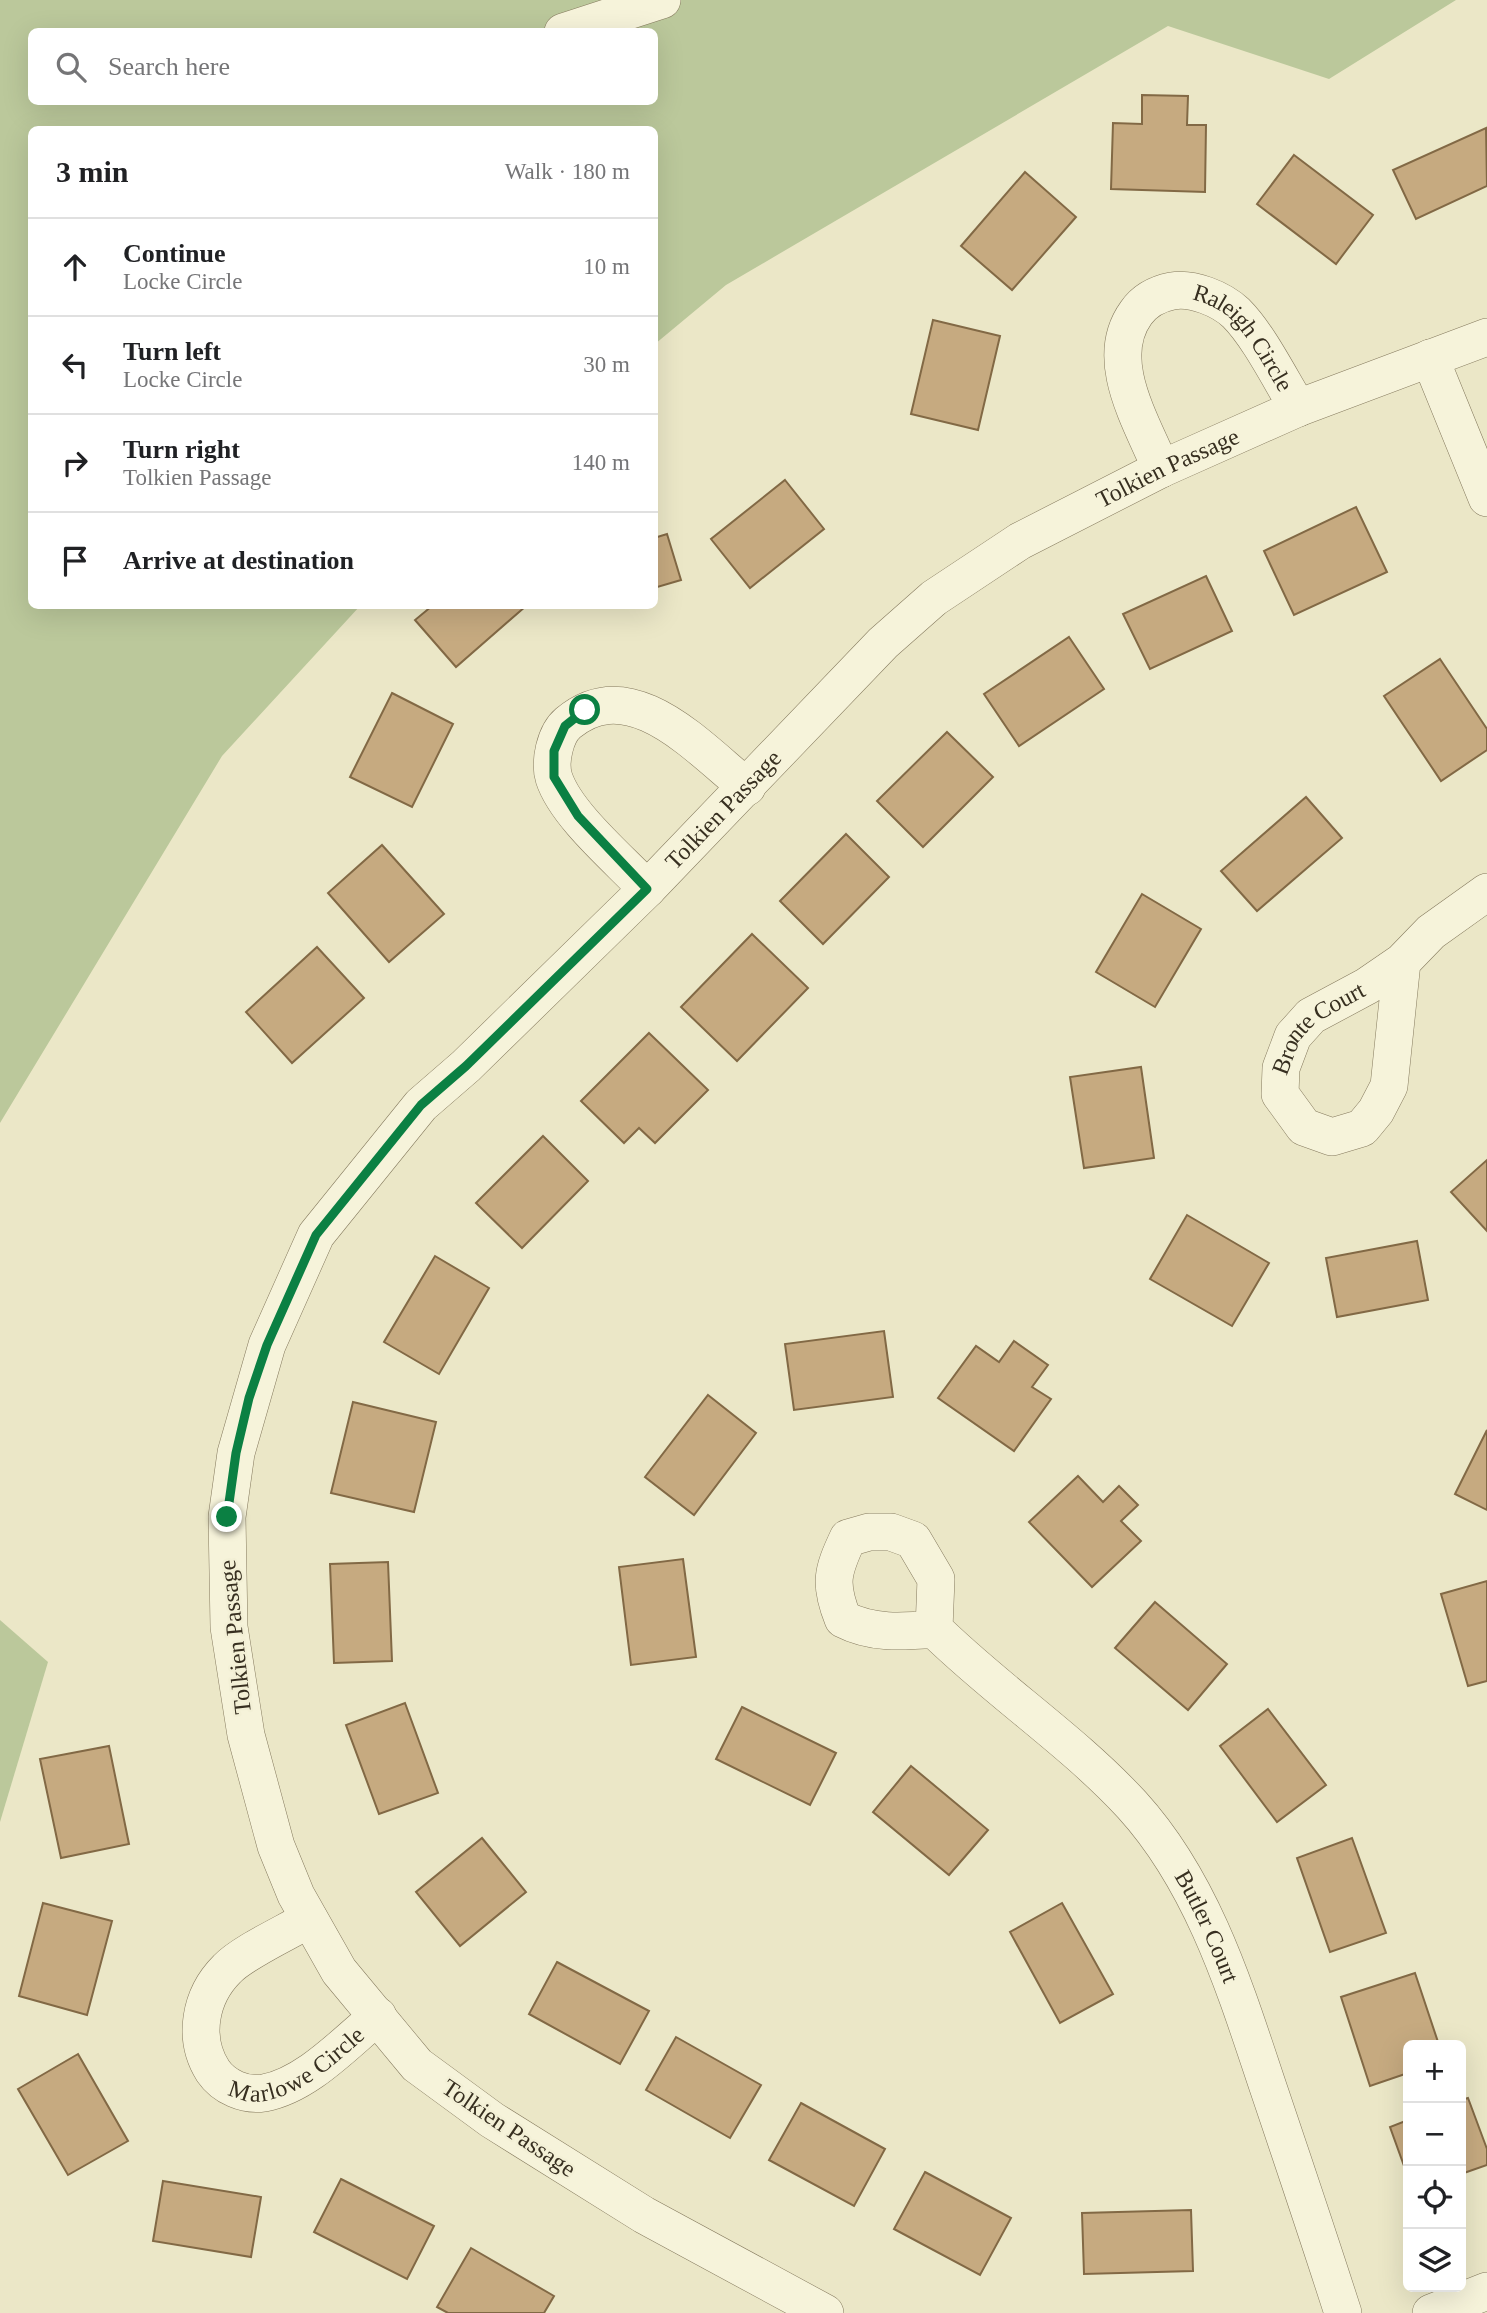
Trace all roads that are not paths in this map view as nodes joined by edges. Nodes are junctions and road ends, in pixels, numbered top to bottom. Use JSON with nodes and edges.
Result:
{"nodes":[{"id":1,"x":662,"y":0,"type":"edge"},
{"id":2,"x":575,"y":28,"type":"edge"},
{"id":3,"x":1487,"y":337,"type":"edge"},
{"id":4,"x":1430,"y":358,"type":"junction"},
{"id":5,"x":1298,"y":408,"type":"junction"},
{"id":6,"x":1161,"y":469,"type":"junction"},
{"id":7,"x":1487,"y":498,"type":"edge"},
{"id":8,"x":747,"y":787,"type":"junction"},
{"id":9,"x":647,"y":889,"type":"junction"},
{"id":10,"x":1487,"y":892,"type":"edge"},
{"id":11,"x":1402,"y":962,"type":"junction"},
{"id":12,"x":934,"y":1629,"type":"dead end"},
{"id":13,"x":309,"y":1919,"type":"junction"},
{"id":14,"x":378,"y":2016,"type":"junction"},
{"id":15,"x":1487,"y":2291,"type":"edge"},
{"id":16,"x":825,"y":2313,"type":"edge"},
{"id":17,"x":1343,"y":2313,"type":"edge"},
{"id":18,"x":1431,"y":2313,"type":"edge"}],
"edges":[{"from":1,"to":2,"type":"street"},
{"from":3,"to":4,"type":"street","name":"Tolkien Passage"},
{"from":4,"to":5,"type":"street","name":"Tolkien Passage"},
{"from":4,"to":7,"type":"street"},
{"from":5,"to":6,"type":"street","name":"Tolkien Passage"},
{"from":5,"to":6,"type":"street","name":"Raleigh Circle"},
{"from":6,"to":8,"type":"street","name":"Tolkien Passage"},
{"from":8,"to":9,"type":"street","name":"Tolkien Passage"},
{"from":8,"to":9,"type":"street"},
{"from":9,"to":13,"type":"street","name":"Tolkien Passage"},
{"from":10,"to":11,"type":"street","name":"Bronte Court"},
{"from":11,"to":11,"type":"street","name":"Bronte Court"},
{"from":12,"to":17,"type":"street","name":"Butler Court"},
{"from":13,"to":14,"type":"street","name":"Tolkien Passage"},
{"from":13,"to":14,"type":"street","name":"Marlowe Circle"},
{"from":14,"to":16,"type":"street","name":"Tolkien Passage"},
{"from":15,"to":18,"type":"street"}]}
